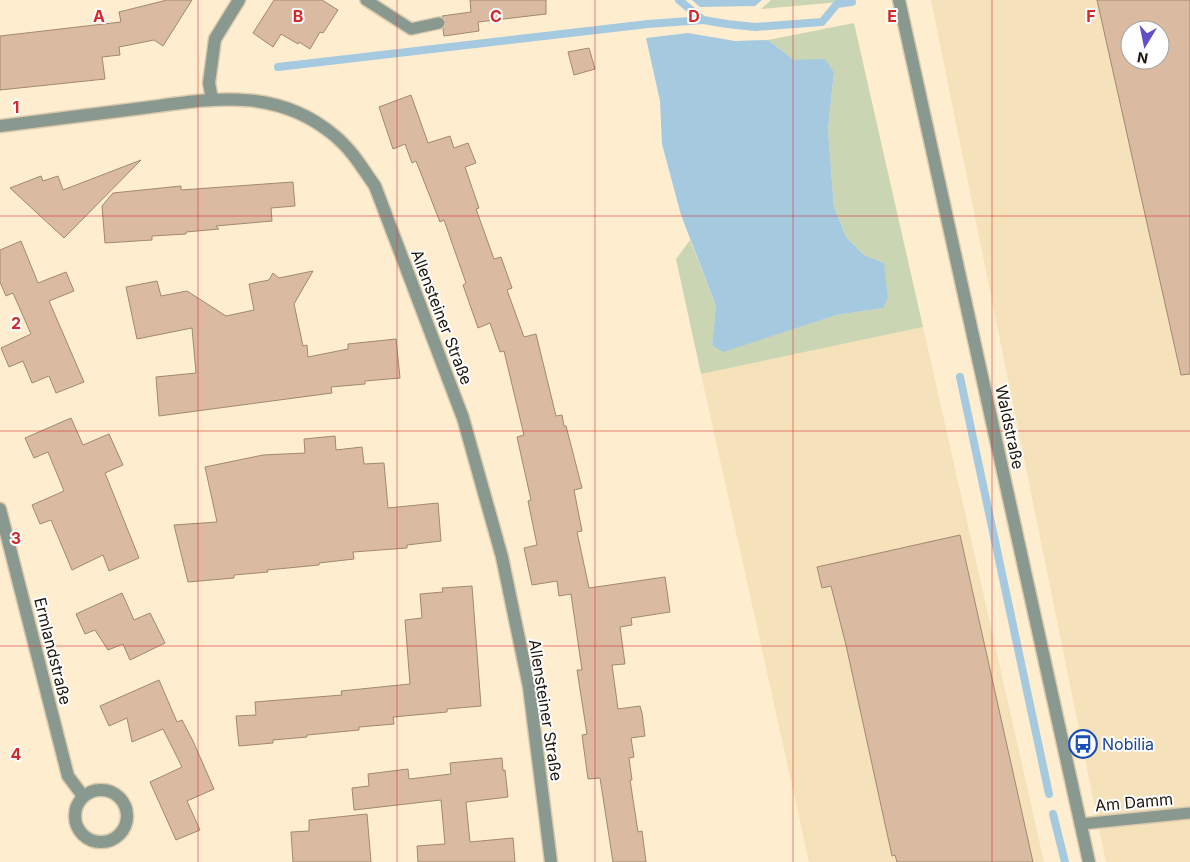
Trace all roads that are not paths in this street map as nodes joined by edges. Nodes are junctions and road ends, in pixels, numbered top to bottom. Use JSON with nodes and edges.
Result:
{"nodes":[{"id":1,"x":239,"y":0,"type":"edge"},
{"id":2,"x":366,"y":0,"type":"edge"},
{"id":3,"x":899,"y":0,"type":"edge"},
{"id":4,"x":439,"y":23,"type":"dead end"},
{"id":5,"x":212,"y":99,"type":"junction"},
{"id":6,"x":0,"y":126,"type":"edge"},
{"id":7,"x":0,"y":509,"type":"edge"},
{"id":8,"x":83,"y":796,"type":"junction"},
{"id":9,"x":1190,"y":813,"type":"edge"},
{"id":10,"x":1081,"y":824,"type":"junction"},
{"id":11,"x":551,"y":862,"type":"edge"},
{"id":12,"x":1089,"y":862,"type":"edge"}],
"edges":[{"from":1,"to":5,"type":"street"},
{"from":2,"to":4,"type":"lane"},
{"from":3,"to":10,"type":"street","name":"Waldstraße"},
{"from":5,"to":6,"type":"street","name":"Allensteiner Straße"},
{"from":5,"to":11,"type":"street","name":"Allensteiner Straße"},
{"from":7,"to":8,"type":"street","name":"Ermlandstraße"},
{"from":8,"to":8,"type":"street"},
{"from":9,"to":10,"type":"lane","name":"Am Damm"},
{"from":10,"to":12,"type":"street","name":"Waldstraße"}]}
